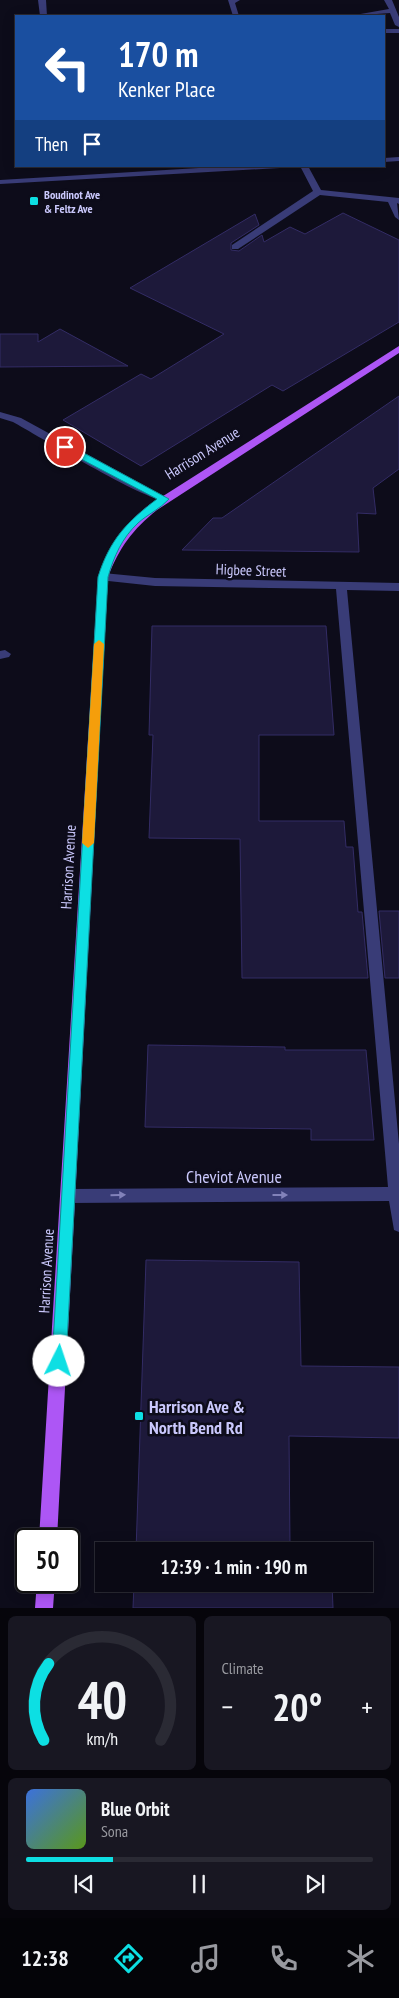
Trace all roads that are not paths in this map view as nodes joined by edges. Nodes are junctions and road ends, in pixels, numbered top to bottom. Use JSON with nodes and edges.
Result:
{"nodes":[{"id":1,"x":42,"y":0,"type":"edge"},
{"id":2,"x":236,"y":0,"type":"edge"},
{"id":3,"x":388,"y":0,"type":"edge"},
{"id":4,"x":393,"y":11,"type":"junction"},
{"id":5,"x":44,"y":15,"type":"edge"},
{"id":6,"x":236,"y":15,"type":"edge"},
{"id":7,"x":361,"y":15,"type":"edge"},
{"id":8,"x":399,"y":25,"type":"edge"},
{"id":9,"x":385,"y":31,"type":"edge"},
{"id":10,"x":399,"y":31,"type":"edge"},
{"id":11,"x":399,"y":159,"type":"edge"},
{"id":12,"x":385,"y":160,"type":"edge"},
{"id":13,"x":65,"y":167,"type":"edge"},
{"id":14,"x":264,"y":167,"type":"edge"},
{"id":15,"x":305,"y":167,"type":"edge"},
{"id":16,"x":67,"y":179,"type":"junction"},
{"id":17,"x":0,"y":182,"type":"edge"},
{"id":18,"x":318,"y":192,"type":"junction"},
{"id":19,"x":395,"y":201,"type":"edge"},
{"id":20,"x":399,"y":217,"type":"edge"},
{"id":21,"x":235,"y":247,"type":"dead end"},
{"id":22,"x":399,"y":349,"type":"edge"},
{"id":23,"x":0,"y":415,"type":"edge"},
{"id":24,"x":164,"y":499,"type":"junction"},
{"id":25,"x":103,"y":577,"type":"junction"},
{"id":26,"x":341,"y":587,"type":"junction"},
{"id":27,"x":399,"y":587,"type":"edge"},
{"id":28,"x":398,"y":1194,"type":"edge"},
{"id":29,"x":69,"y":1196,"type":"junction"},
{"id":30,"x":399,"y":1225,"type":"edge"},
{"id":31,"x":49,"y":1528,"type":"edge"},
{"id":32,"x":45,"y":1593,"type":"edge"},
{"id":33,"x":44,"y":1608,"type":"edge"}],
"edges":[{"from":1,"to":5,"type":"street"},
{"from":2,"to":6,"type":"street"},
{"from":3,"to":4,"type":"street"},
{"from":4,"to":7,"type":"street"},
{"from":4,"to":8,"type":"street"},
{"from":9,"to":10,"type":"street"},
{"from":11,"to":12,"type":"street"},
{"from":13,"to":16,"type":"street"},
{"from":14,"to":16,"type":"street"},
{"from":15,"to":18,"type":"street"},
{"from":16,"to":17,"type":"street"},
{"from":18,"to":19,"type":"street"},
{"from":18,"to":21,"type":"street"},
{"from":19,"to":20,"type":"street"},
{"from":22,"to":24,"type":"main road","name":"Harrison Avenue"},
{"from":23,"to":24,"type":"street"},
{"from":24,"to":25,"type":"main road","name":"Harrison Avenue"},
{"from":25,"to":26,"type":"street","name":"Higbee Street"},
{"from":25,"to":29,"type":"main road","name":"Harrison Avenue"},
{"from":26,"to":27,"type":"street","name":"Higbee Street"},
{"from":26,"to":28,"type":"street"},
{"from":29,"to":28,"type":"street","name":"Cheviot Avenue","one_way":true},
{"from":28,"to":30,"type":"street"},
{"from":29,"to":31,"type":"main road","name":"Harrison Avenue"},
{"from":32,"to":33,"type":"main road"}]}
